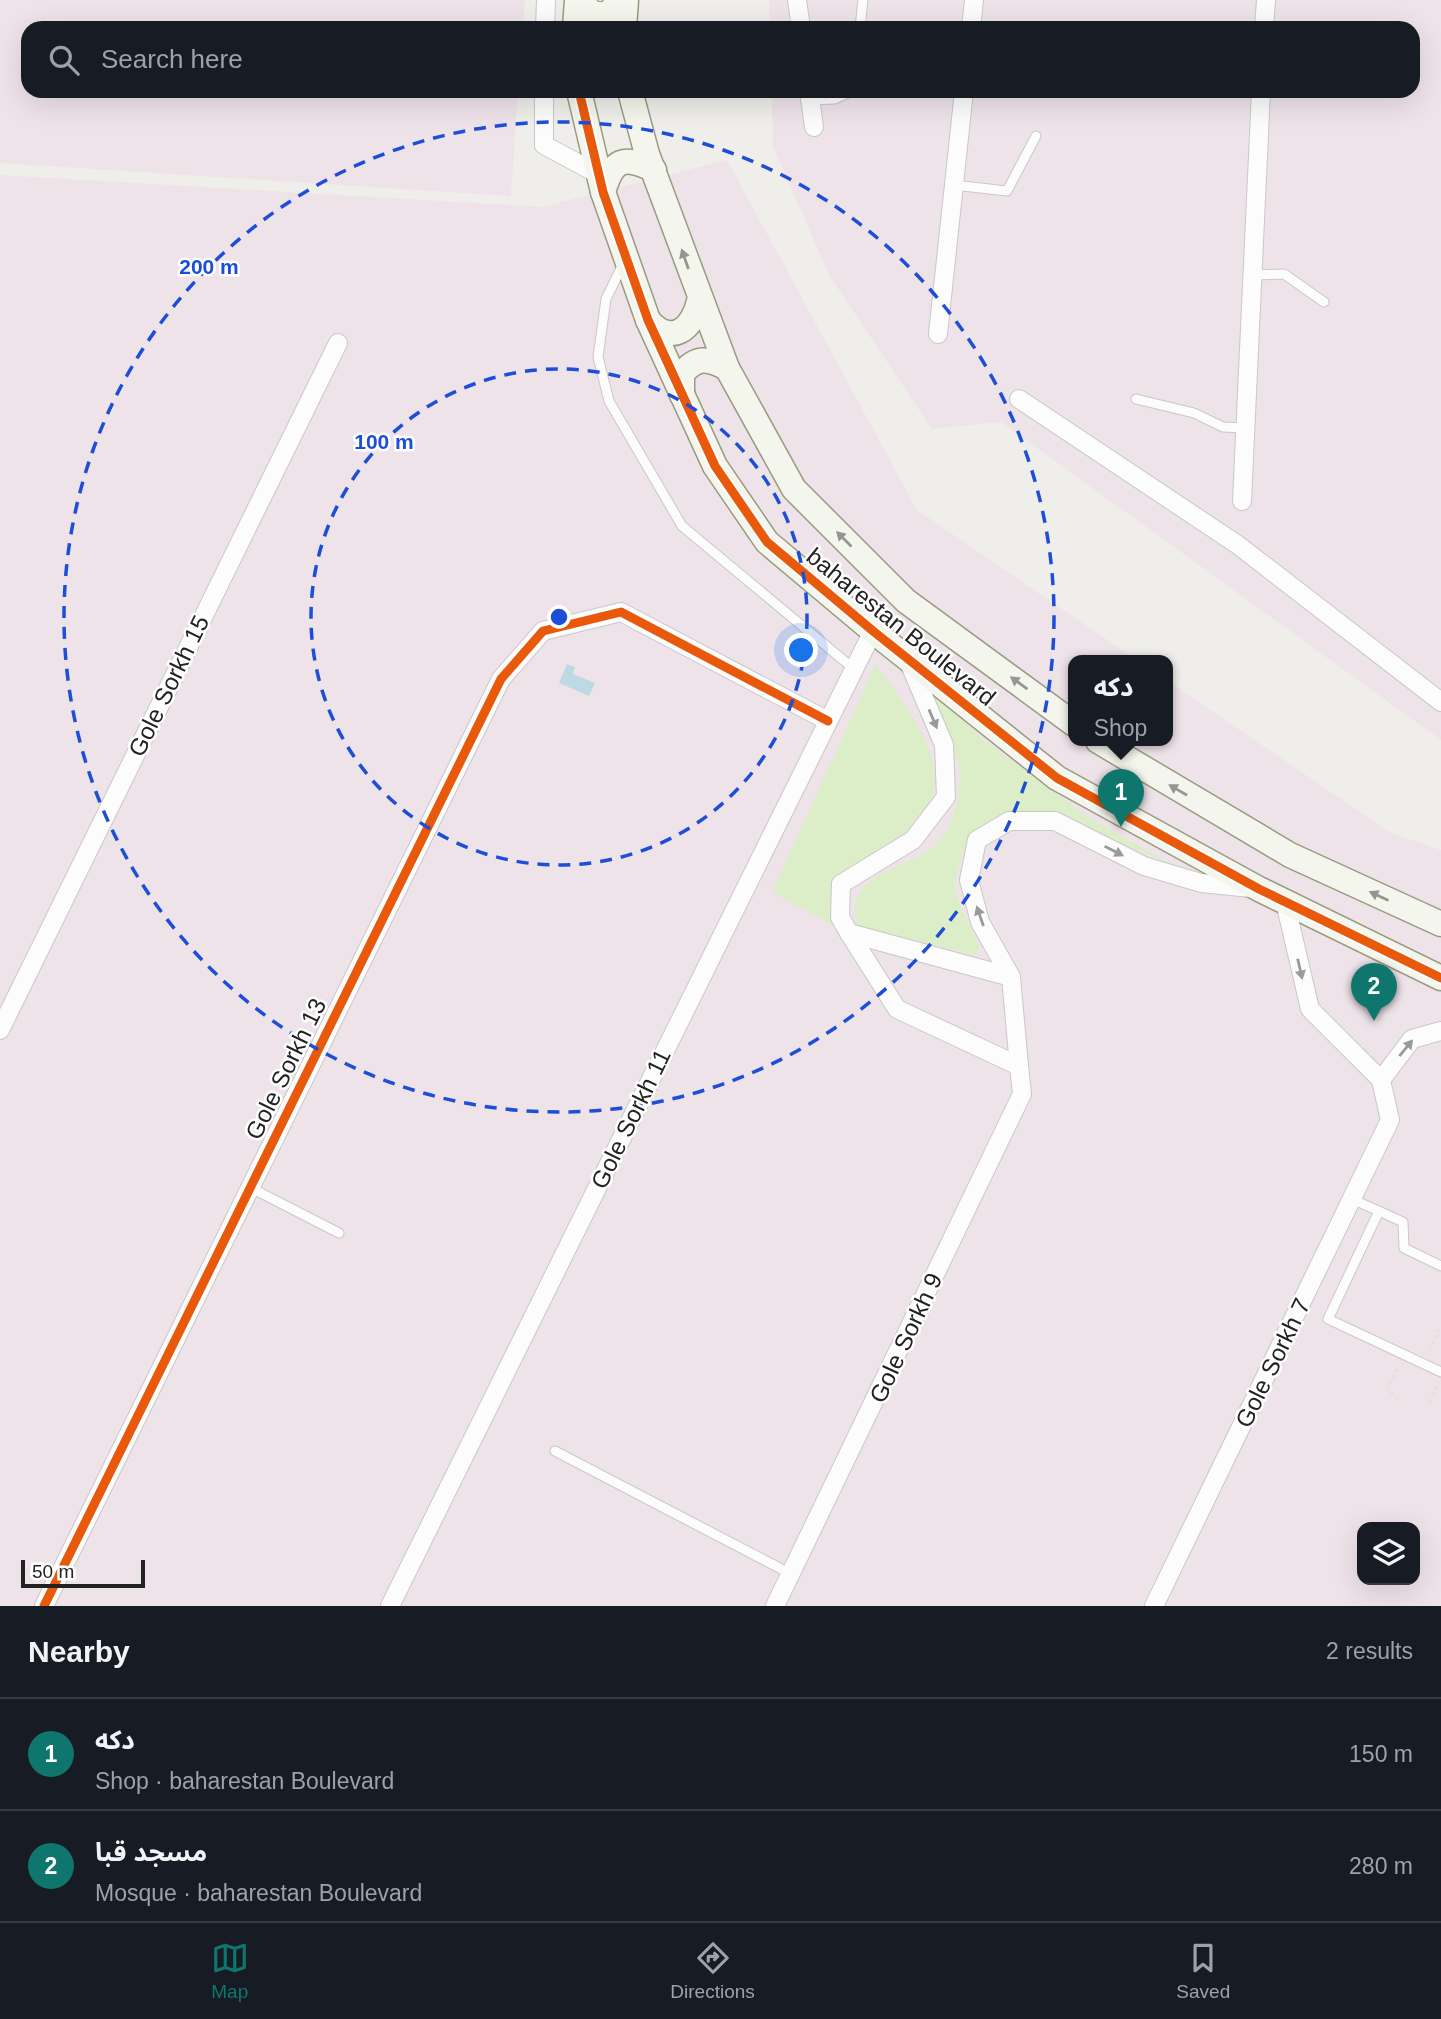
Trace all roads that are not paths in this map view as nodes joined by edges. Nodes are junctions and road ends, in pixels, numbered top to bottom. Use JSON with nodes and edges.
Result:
{"nodes":[{"id":1,"x":546,"y":0,"type":"edge"},
{"id":2,"x":577,"y":0,"type":"edge"},
{"id":3,"x":583,"y":0,"type":"edge"},
{"id":4,"x":620,"y":0,"type":"edge"},
{"id":5,"x":626,"y":0,"type":"edge"},
{"id":6,"x":797,"y":0,"type":"edge"},
{"id":7,"x":863,"y":0,"type":"edge"},
{"id":8,"x":974,"y":0,"type":"edge"},
{"id":9,"x":1266,"y":0,"type":"edge"},
{"id":10,"x":545,"y":21,"type":"edge"},
{"id":11,"x":576,"y":21,"type":"edge"},
{"id":12,"x":624,"y":21,"type":"edge"},
{"id":13,"x":800,"y":21,"type":"edge"},
{"id":14,"x":861,"y":21,"type":"edge"},
{"id":15,"x":972,"y":21,"type":"edge"},
{"id":16,"x":1264,"y":21,"type":"edge"},
{"id":17,"x":544,"y":98,"type":"edge"},
{"id":18,"x":581,"y":98,"type":"edge"},
{"id":19,"x":632,"y":98,"type":"edge"},
{"id":20,"x":810,"y":98,"type":"edge"},
{"id":21,"x":963,"y":98,"type":"edge"},
{"id":22,"x":1261,"y":98,"type":"edge"},
{"id":23,"x":814,"y":127,"type":"dead end"},
{"id":24,"x":1036,"y":136,"type":"dead end"},
{"id":25,"x":654,"y":170,"type":"junction"},
{"id":26,"x":601,"y":183,"type":"junction"},
{"id":27,"x":954,"y":185,"type":"junction"},
{"id":28,"x":626,"y":258,"type":"junction"},
{"id":29,"x":1252,"y":275,"type":"junction"},
{"id":30,"x":699,"y":301,"type":"junction"},
{"id":31,"x":1324,"y":302,"type":"dead end"},
{"id":32,"x":648,"y":320,"type":"junction"},
{"id":33,"x":938,"y":334,"type":"dead end"},
{"id":34,"x":338,"y":343,"type":"dead end"},
{"id":35,"x":727,"y":368,"type":"junction"},
{"id":36,"x":682,"y":395,"type":"junction"},
{"id":37,"x":1019,"y":400,"type":"dead end"},
{"id":38,"x":1136,"y":400,"type":"dead end"},
{"id":39,"x":1245,"y":428,"type":"junction"},
{"id":40,"x":1242,"y":501,"type":"dead end"},
{"id":41,"x":873,"y":631,"type":"junction"},
{"id":42,"x":907,"y":657,"type":"junction"},
{"id":43,"x":854,"y":669,"type":"junction"},
{"id":44,"x":1441,"y":702,"type":"edge"},
{"id":45,"x":1068,"y":720,"type":"edge"},
{"id":46,"x":828,"y":721,"type":"junction"},
{"id":47,"x":1106,"y":746,"type":"edge"},
{"id":48,"x":1259,"y":889,"type":"junction"},
{"id":49,"x":1285,"y":902,"type":"junction"},
{"id":50,"x":1441,"y":924,"type":"edge"},
{"id":51,"x":849,"y":933,"type":"junction"},
{"id":52,"x":1012,"y":977,"type":"junction"},
{"id":53,"x":1441,"y":978,"type":"edge"},
{"id":54,"x":0,"y":1030,"type":"edge"},
{"id":55,"x":1441,"y":1031,"type":"edge"},
{"id":56,"x":1019,"y":1066,"type":"junction"},
{"id":57,"x":1381,"y":1080,"type":"junction"},
{"id":58,"x":249,"y":1187,"type":"junction"},
{"id":59,"x":1352,"y":1199,"type":"junction"},
{"id":60,"x":1379,"y":1212,"type":"junction"},
{"id":61,"x":339,"y":1233,"type":"dead end"},
{"id":62,"x":1441,"y":1266,"type":"edge"},
{"id":63,"x":1441,"y":1372,"type":"edge"},
{"id":64,"x":555,"y":1451,"type":"dead end"},
{"id":65,"x":790,"y":1574,"type":"junction"},
{"id":66,"x":44,"y":1606,"type":"edge"},
{"id":67,"x":390,"y":1606,"type":"edge"},
{"id":68,"x":775,"y":1606,"type":"edge"},
{"id":69,"x":1154,"y":1606,"type":"edge"}],
"edges":[{"from":1,"to":10,"type":"street"},
{"from":2,"to":11,"type":"street"},
{"from":3,"to":4,"type":"street"},
{"from":5,"to":12,"type":"street"},
{"from":6,"to":13,"type":"street"},
{"from":7,"to":14,"type":"lane"},
{"from":8,"to":15,"type":"street"},
{"from":9,"to":16,"type":"street"},
{"from":17,"to":26,"type":"street"},
{"from":18,"to":26,"type":"street","name":"baharestan Boulevard"},
{"from":19,"to":25,"type":"street","name":"baharestan Boulevard"},
{"from":20,"to":23,"type":"street"},
{"from":21,"to":27,"type":"street"},
{"from":22,"to":29,"type":"street"},
{"from":24,"to":27,"type":"lane"},
{"from":25,"to":26,"type":"street"},
{"from":30,"to":25,"type":"street","name":"baharestan Boulevard","one_way":true},
{"from":26,"to":28,"type":"street","name":"baharestan Boulevard"},
{"from":27,"to":33,"type":"street"},
{"from":28,"to":32,"type":"street","name":"baharestan Boulevard"},
{"from":28,"to":43,"type":"lane"},
{"from":29,"to":31,"type":"lane"},
{"from":29,"to":39,"type":"street"},
{"from":30,"to":32,"type":"street"},
{"from":30,"to":35,"type":"street","name":"baharestan Boulevard"},
{"from":32,"to":36,"type":"street","name":"baharestan Boulevard"},
{"from":34,"to":54,"type":"street","name":"Gole Sorkh 15"},
{"from":35,"to":36,"type":"street"},
{"from":45,"to":35,"type":"street","name":"baharestan Boulevard","one_way":true},
{"from":36,"to":41,"type":"street","name":"baharestan Boulevard"},
{"from":37,"to":44,"type":"street"},
{"from":38,"to":39,"type":"lane"},
{"from":39,"to":40,"type":"street"},
{"from":41,"to":42,"type":"street","name":"baharestan Boulevard"},
{"from":41,"to":43,"type":"street","name":"Gole Sorkh 11"},
{"from":42,"to":48,"type":"street","name":"baharestan Boulevard"},
{"from":42,"to":51,"type":"street","one_way":true},
{"from":43,"to":46,"type":"street","name":"Gole Sorkh 11"},
{"from":46,"to":58,"type":"street","name":"Gole Sorkh 13"},
{"from":46,"to":67,"type":"street","name":"Gole Sorkh 11"},
{"from":50,"to":47,"type":"street","one_way":true},
{"from":48,"to":49,"type":"street","name":"baharestan Boulevard"},
{"from":52,"to":48,"type":"street","one_way":true},
{"from":49,"to":53,"type":"street","name":"baharestan Boulevard"},
{"from":49,"to":57,"type":"street","one_way":true},
{"from":51,"to":52,"type":"street"},
{"from":51,"to":56,"type":"street"},
{"from":52,"to":56,"type":"street","name":"Gole Sorkh 9"},
{"from":57,"to":55,"type":"street","one_way":true},
{"from":56,"to":65,"type":"street","name":"Gole Sorkh 9"},
{"from":57,"to":59,"type":"street","name":"Gole Sorkh 7"},
{"from":58,"to":61,"type":"lane"},
{"from":58,"to":66,"type":"street","name":"Gole Sorkh 13"},
{"from":59,"to":60,"type":"lane"},
{"from":59,"to":69,"type":"street","name":"Gole Sorkh 7"},
{"from":60,"to":62,"type":"lane"},
{"from":60,"to":63,"type":"lane"},
{"from":64,"to":65,"type":"lane"},
{"from":65,"to":68,"type":"street","name":"Gole Sorkh 9"}]}
